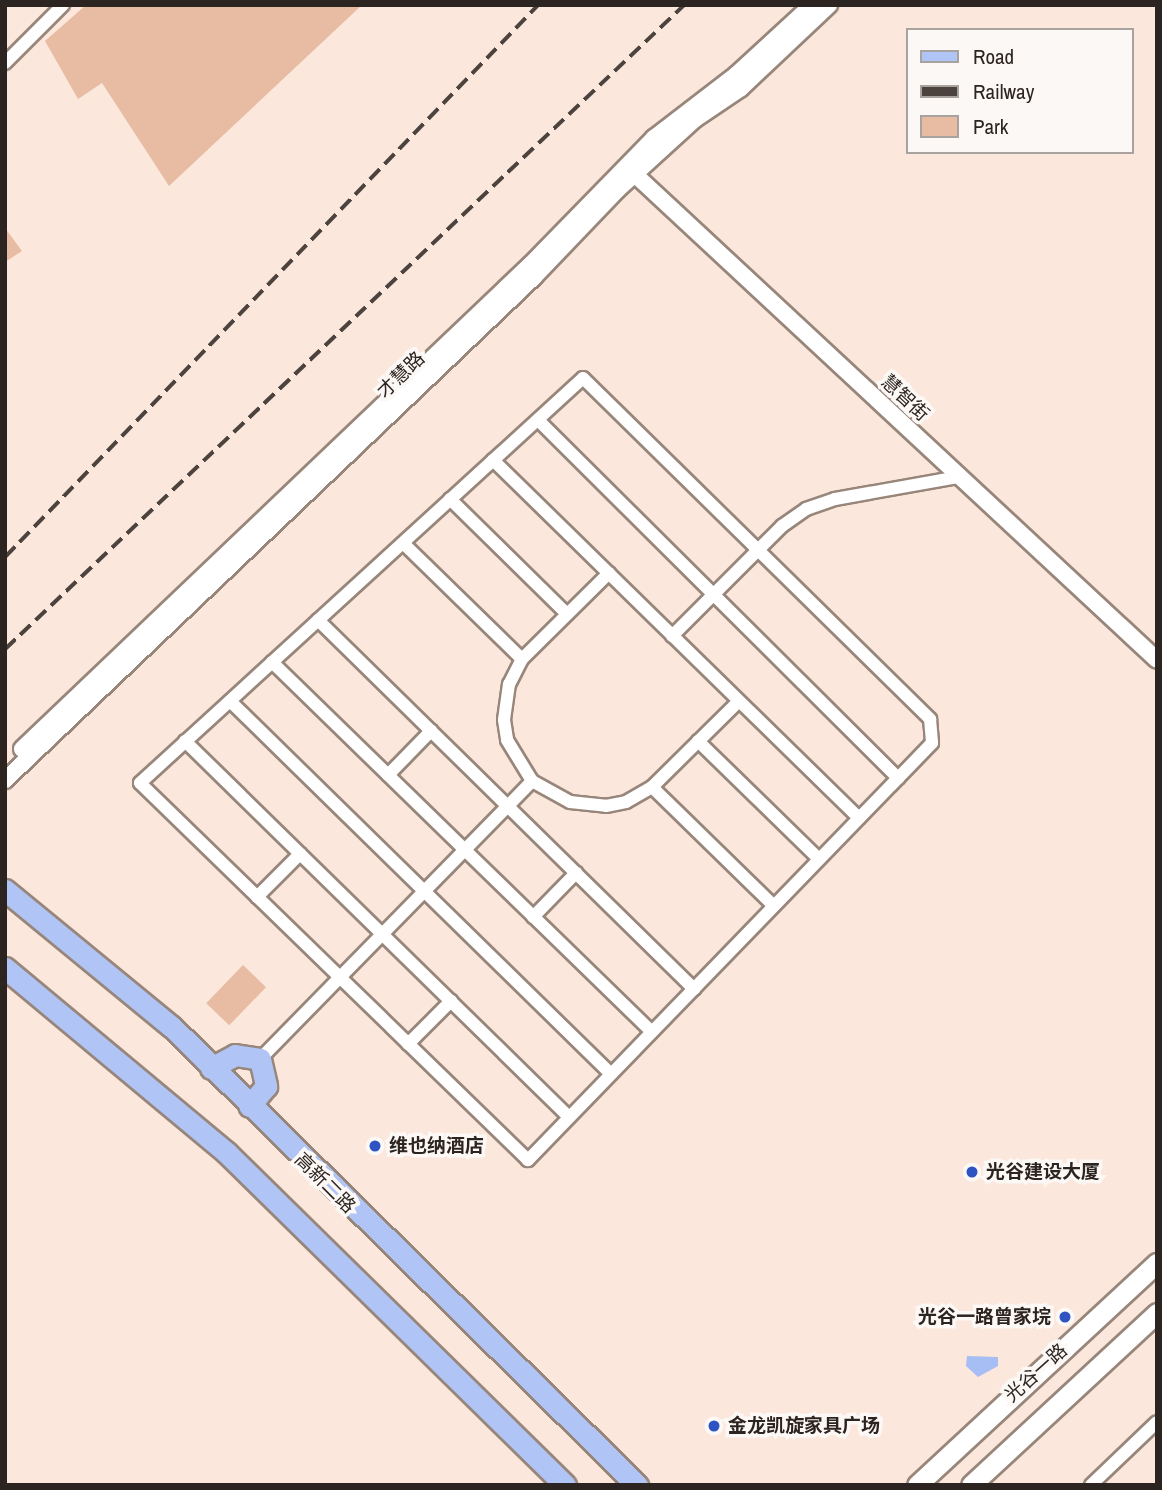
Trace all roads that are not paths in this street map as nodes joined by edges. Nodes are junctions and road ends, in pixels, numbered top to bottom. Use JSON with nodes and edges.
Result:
{"nodes":[{"id":1,"x":63,"y":5,"type":"edge"},
{"id":2,"x":812,"y":5,"type":"edge"},
{"id":3,"x":829,"y":5,"type":"edge"},
{"id":4,"x":5,"y":63,"type":"edge"},
{"id":5,"x":633,"y":167,"type":"junction"},
{"id":6,"x":538,"y":420,"type":"junction"},
{"id":7,"x":493,"y":460,"type":"junction"},
{"id":8,"x":959,"y":477,"type":"junction"},
{"id":9,"x":450,"y":499,"type":"junction"},
{"id":10,"x":403,"y":543,"type":"junction"},
{"id":11,"x":758,"y":550,"type":"junction"},
{"id":12,"x":608,"y":573,"type":"junction"},
{"id":13,"x":713,"y":594,"type":"junction"},
{"id":14,"x":567,"y":614,"type":"junction"},
{"id":15,"x":318,"y":620,"type":"junction"},
{"id":16,"x":672,"y":635,"type":"junction"},
{"id":17,"x":1157,"y":649,"type":"edge"},
{"id":18,"x":523,"y":659,"type":"junction"},
{"id":19,"x":1157,"y":660,"type":"edge"},
{"id":20,"x":272,"y":662,"type":"junction"},
{"id":21,"x":230,"y":701,"type":"junction"},
{"id":22,"x":739,"y":701,"type":"junction"},
{"id":23,"x":431,"y":731,"type":"junction"},
{"id":24,"x":185,"y":741,"type":"junction"},
{"id":25,"x":698,"y":741,"type":"junction"},
{"id":26,"x":5,"y":765,"type":"edge"},
{"id":27,"x":388,"y":775,"type":"junction"},
{"id":28,"x":898,"y":778,"type":"junction"},
{"id":29,"x":5,"y":780,"type":"edge"},
{"id":30,"x":532,"y":781,"type":"junction"},
{"id":31,"x":652,"y":787,"type":"junction"},
{"id":32,"x":508,"y":806,"type":"junction"},
{"id":33,"x":859,"y":818,"type":"junction"},
{"id":34,"x":465,"y":850,"type":"junction"},
{"id":35,"x":300,"y":854,"type":"junction"},
{"id":36,"x":820,"y":859,"type":"junction"},
{"id":37,"x":576,"y":873,"type":"junction"},
{"id":38,"x":424,"y":891,"type":"junction"},
{"id":39,"x":9,"y":892,"type":"edge"},
{"id":40,"x":257,"y":897,"type":"junction"},
{"id":41,"x":774,"y":906,"type":"junction"},
{"id":42,"x":533,"y":917,"type":"junction"},
{"id":43,"x":382,"y":934,"type":"junction"},
{"id":44,"x":5,"y":968,"type":"edge"},
{"id":45,"x":340,"y":977,"type":"junction"},
{"id":46,"x":694,"y":989,"type":"junction"},
{"id":47,"x":451,"y":1001,"type":"junction"},
{"id":48,"x":652,"y":1032,"type":"junction"},
{"id":49,"x":408,"y":1044,"type":"junction"},
{"id":50,"x":260,"y":1059,"type":"junction"},
{"id":51,"x":211,"y":1068,"type":"junction"},
{"id":52,"x":611,"y":1074,"type":"junction"},
{"id":53,"x":248,"y":1107,"type":"junction"},
{"id":54,"x":569,"y":1117,"type":"junction"},
{"id":55,"x":1157,"y":1263,"type":"edge"},
{"id":56,"x":1157,"y":1313,"type":"edge"},
{"id":57,"x":1157,"y":1422,"type":"edge"},
{"id":58,"x":565,"y":1485,"type":"edge"},
{"id":59,"x":636,"y":1485,"type":"edge"},
{"id":60,"x":917,"y":1485,"type":"edge"},
{"id":61,"x":971,"y":1485,"type":"edge"},
{"id":62,"x":1091,"y":1485,"type":"edge"}],
"edges":[{"from":1,"to":4,"type":"street"},
{"from":2,"to":5,"type":"street","name":"才慧路"},
{"from":3,"to":5,"type":"street","name":"才慧路"},
{"from":5,"to":8,"type":"street","name":"慧智街"},
{"from":5,"to":17,"type":"street","name":"慧智街"},
{"from":5,"to":26,"type":"street","name":"才慧路"},
{"from":5,"to":29,"type":"street","name":"才慧路"},
{"from":6,"to":7,"type":"street"},
{"from":6,"to":11,"type":"street"},
{"from":6,"to":13,"type":"street"},
{"from":7,"to":9,"type":"street"},
{"from":7,"to":12,"type":"street"},
{"from":8,"to":11,"type":"street"},
{"from":8,"to":19,"type":"street","name":"慧智街"},
{"from":9,"to":10,"type":"street"},
{"from":9,"to":14,"type":"street"},
{"from":10,"to":15,"type":"street"},
{"from":10,"to":18,"type":"street"},
{"from":11,"to":13,"type":"street"},
{"from":11,"to":28,"type":"street"},
{"from":12,"to":14,"type":"street"},
{"from":12,"to":16,"type":"street"},
{"from":13,"to":16,"type":"street"},
{"from":13,"to":28,"type":"street"},
{"from":14,"to":18,"type":"street"},
{"from":15,"to":20,"type":"street"},
{"from":15,"to":23,"type":"street"},
{"from":16,"to":22,"type":"street"},
{"from":18,"to":30,"type":"street"},
{"from":20,"to":21,"type":"street"},
{"from":20,"to":27,"type":"street"},
{"from":21,"to":24,"type":"street"},
{"from":21,"to":38,"type":"street"},
{"from":22,"to":25,"type":"street"},
{"from":22,"to":33,"type":"street"},
{"from":23,"to":27,"type":"street"},
{"from":23,"to":32,"type":"street"},
{"from":24,"to":35,"type":"street"},
{"from":24,"to":40,"type":"street"},
{"from":25,"to":31,"type":"street"},
{"from":25,"to":36,"type":"street"},
{"from":27,"to":34,"type":"street"},
{"from":28,"to":33,"type":"street"},
{"from":30,"to":31,"type":"street"},
{"from":30,"to":32,"type":"street"},
{"from":31,"to":41,"type":"street"},
{"from":32,"to":34,"type":"street"},
{"from":32,"to":37,"type":"street"},
{"from":33,"to":36,"type":"street"},
{"from":34,"to":38,"type":"street"},
{"from":34,"to":42,"type":"street"},
{"from":35,"to":40,"type":"street"},
{"from":35,"to":43,"type":"street"},
{"from":36,"to":41,"type":"street"},
{"from":37,"to":42,"type":"street"},
{"from":37,"to":46,"type":"street"},
{"from":38,"to":43,"type":"street"},
{"from":38,"to":52,"type":"street"},
{"from":39,"to":51,"type":"main road","name":"高新二路"},
{"from":40,"to":45,"type":"street"},
{"from":41,"to":46,"type":"street"},
{"from":42,"to":48,"type":"street"},
{"from":43,"to":45,"type":"street"},
{"from":43,"to":47,"type":"street"},
{"from":44,"to":58,"type":"main road"},
{"from":45,"to":49,"type":"street"},
{"from":45,"to":50,"type":"street"},
{"from":46,"to":48,"type":"street"},
{"from":47,"to":49,"type":"street"},
{"from":47,"to":54,"type":"street"},
{"from":48,"to":52,"type":"street"},
{"from":49,"to":54,"type":"street"},
{"from":50,"to":51,"type":"main road"},
{"from":50,"to":53,"type":"main road"},
{"from":51,"to":53,"type":"main road","name":"高新二路"},
{"from":52,"to":54,"type":"street"},
{"from":53,"to":59,"type":"main road","name":"高新二路"},
{"from":55,"to":60,"type":"main road","name":"光谷一路"},
{"from":56,"to":61,"type":"main road","name":"光谷一路"},
{"from":57,"to":62,"type":"street"}]}
